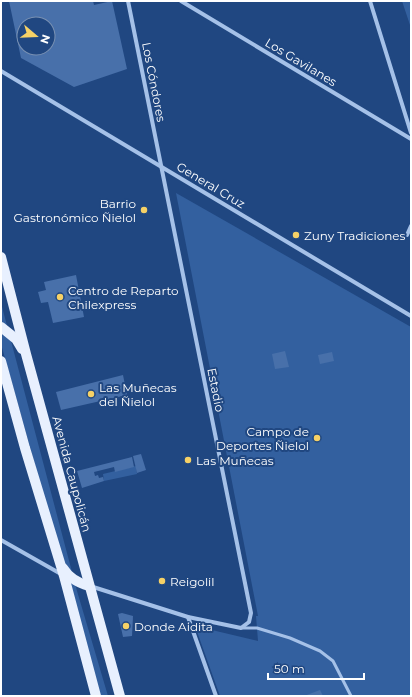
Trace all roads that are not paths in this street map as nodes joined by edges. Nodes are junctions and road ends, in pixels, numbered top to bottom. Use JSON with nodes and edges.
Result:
{"nodes":[{"id":1,"x":128,"y":1,"type":"edge"},
{"id":2,"x":181,"y":1,"type":"edge"},
{"id":3,"x":370,"y":1,"type":"edge"},
{"id":4,"x":1,"y":71,"type":"edge"},
{"id":5,"x":411,"y":133,"type":"edge"},
{"id":6,"x":411,"y":139,"type":"edge"},
{"id":7,"x":161,"y":166,"type":"junction"},
{"id":8,"x":411,"y":226,"type":"edge"},
{"id":9,"x":407,"y":236,"type":"dead end"},
{"id":10,"x":1,"y":258,"type":"edge"},
{"id":11,"x":411,"y":316,"type":"edge"},
{"id":12,"x":1,"y":327,"type":"edge"},
{"id":13,"x":26,"y":354,"type":"junction"},
{"id":14,"x":1,"y":361,"type":"edge"},
{"id":15,"x":1,"y":540,"type":"edge"},
{"id":16,"x":58,"y":557,"type":"junction"},
{"id":17,"x":64,"y":576,"type":"junction"},
{"id":18,"x":89,"y":586,"type":"junction"},
{"id":19,"x":188,"y":617,"type":"junction"},
{"id":20,"x":241,"y":628,"type":"junction"},
{"id":21,"x":96,"y":696,"type":"edge"},
{"id":22,"x":120,"y":696,"type":"edge"},
{"id":23,"x":216,"y":696,"type":"edge"},
{"id":24,"x":351,"y":696,"type":"edge"}],
"edges":[{"from":1,"to":7,"type":"street","name":"Los Cóndores"},
{"from":2,"to":6,"type":"street","name":"Los Gavilanes"},
{"from":3,"to":5,"type":"street"},
{"from":4,"to":7,"type":"street","name":"General Cruz"},
{"from":7,"to":11,"type":"street","name":"General Cruz"},
{"from":7,"to":20,"type":"street","name":"Estadio"},
{"from":8,"to":9,"type":"street"},
{"from":10,"to":13,"type":"main road","name":"Avenida Caupolicán"},
{"from":12,"to":13,"type":"main road"},
{"from":13,"to":18,"type":"main road","name":"Avenida Caupolicán"},
{"from":14,"to":16,"type":"main road"},
{"from":15,"to":17,"type":"street"},
{"from":16,"to":17,"type":"main road"},
{"from":16,"to":18,"type":"main road"},
{"from":17,"to":21,"type":"main road"},
{"from":18,"to":19,"type":"street"},
{"from":18,"to":22,"type":"main road","name":"Avenida Caupolicán"},
{"from":19,"to":20,"type":"street"},
{"from":19,"to":23,"type":"street"},
{"from":20,"to":24,"type":"lane"}]}
